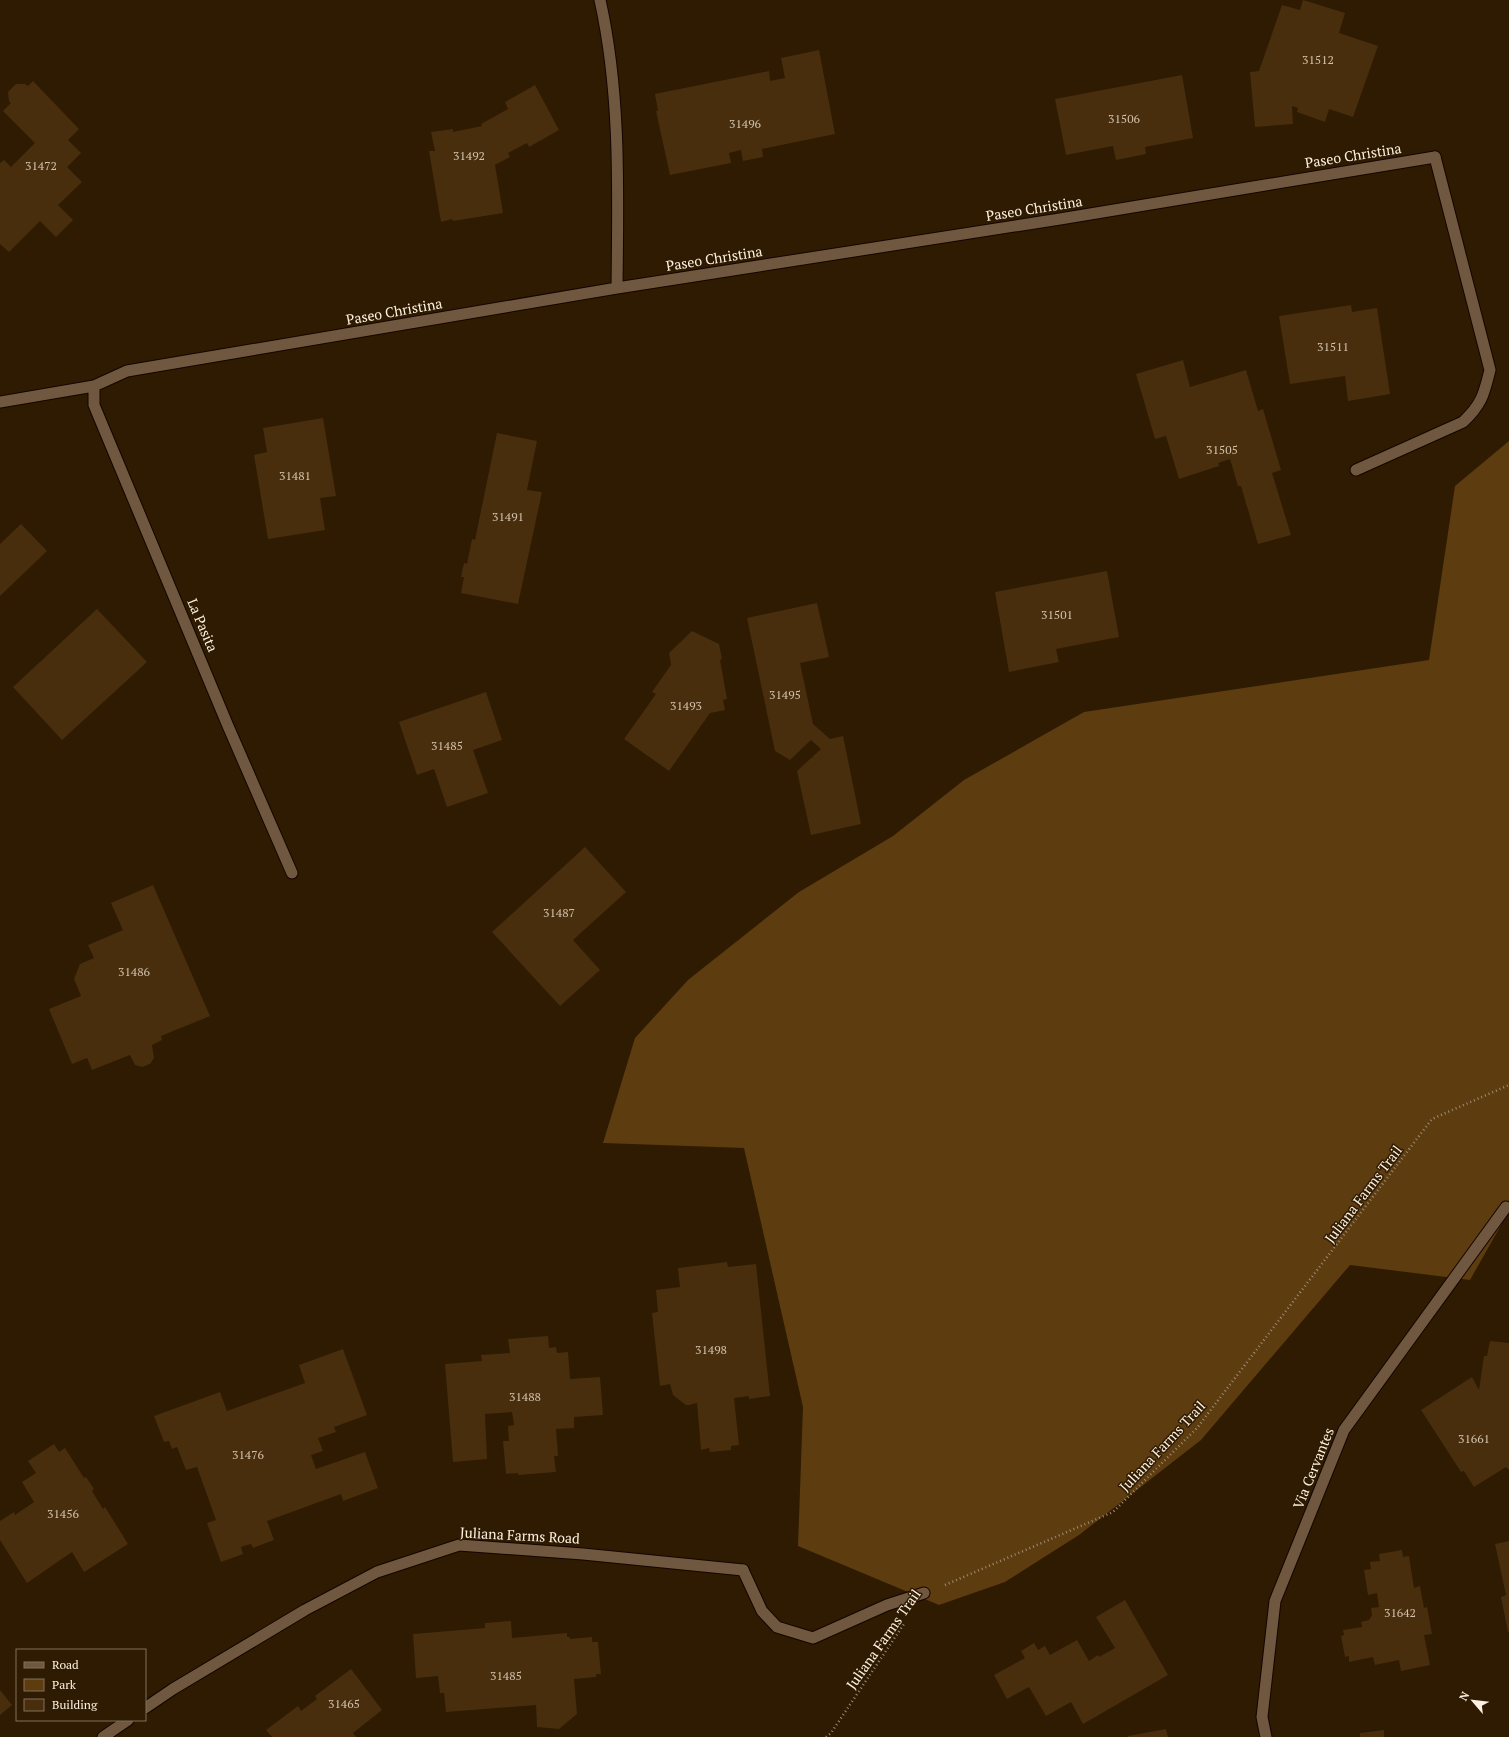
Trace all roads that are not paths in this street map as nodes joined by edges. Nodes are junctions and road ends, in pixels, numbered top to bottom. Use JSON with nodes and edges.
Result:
{"nodes":[{"id":1,"x":600,"y":0,"type":"edge"},
{"id":2,"x":617,"y":288,"type":"junction"},
{"id":3,"x":94,"y":386,"type":"junction"},
{"id":4,"x":0,"y":402,"type":"edge"},
{"id":5,"x":1356,"y":470,"type":"dead end"},
{"id":6,"x":292,"y":873,"type":"dead end"},
{"id":7,"x":1506,"y":1207,"type":"dead end"},
{"id":8,"x":924,"y":1593,"type":"road end"},
{"id":9,"x":146,"y":1707,"type":"edge"},
{"id":10,"x":126,"y":1721,"type":"edge"},
{"id":11,"x":102,"y":1737,"type":"edge"},
{"id":12,"x":1266,"y":1737,"type":"edge"}],
"edges":[{"from":1,"to":2,"type":"street"},
{"from":2,"to":3,"type":"street","name":"Paseo Christina"},
{"from":2,"to":5,"type":"street","name":"Paseo Christina"},
{"from":3,"to":4,"type":"street","name":"Paseo Christina"},
{"from":3,"to":6,"type":"street","name":"La Pasita"},
{"from":7,"to":12,"type":"street","name":"Via Cervantes"},
{"from":8,"to":9,"type":"street","name":"Juliana Farms Road"},
{"from":10,"to":11,"type":"street"}]}
